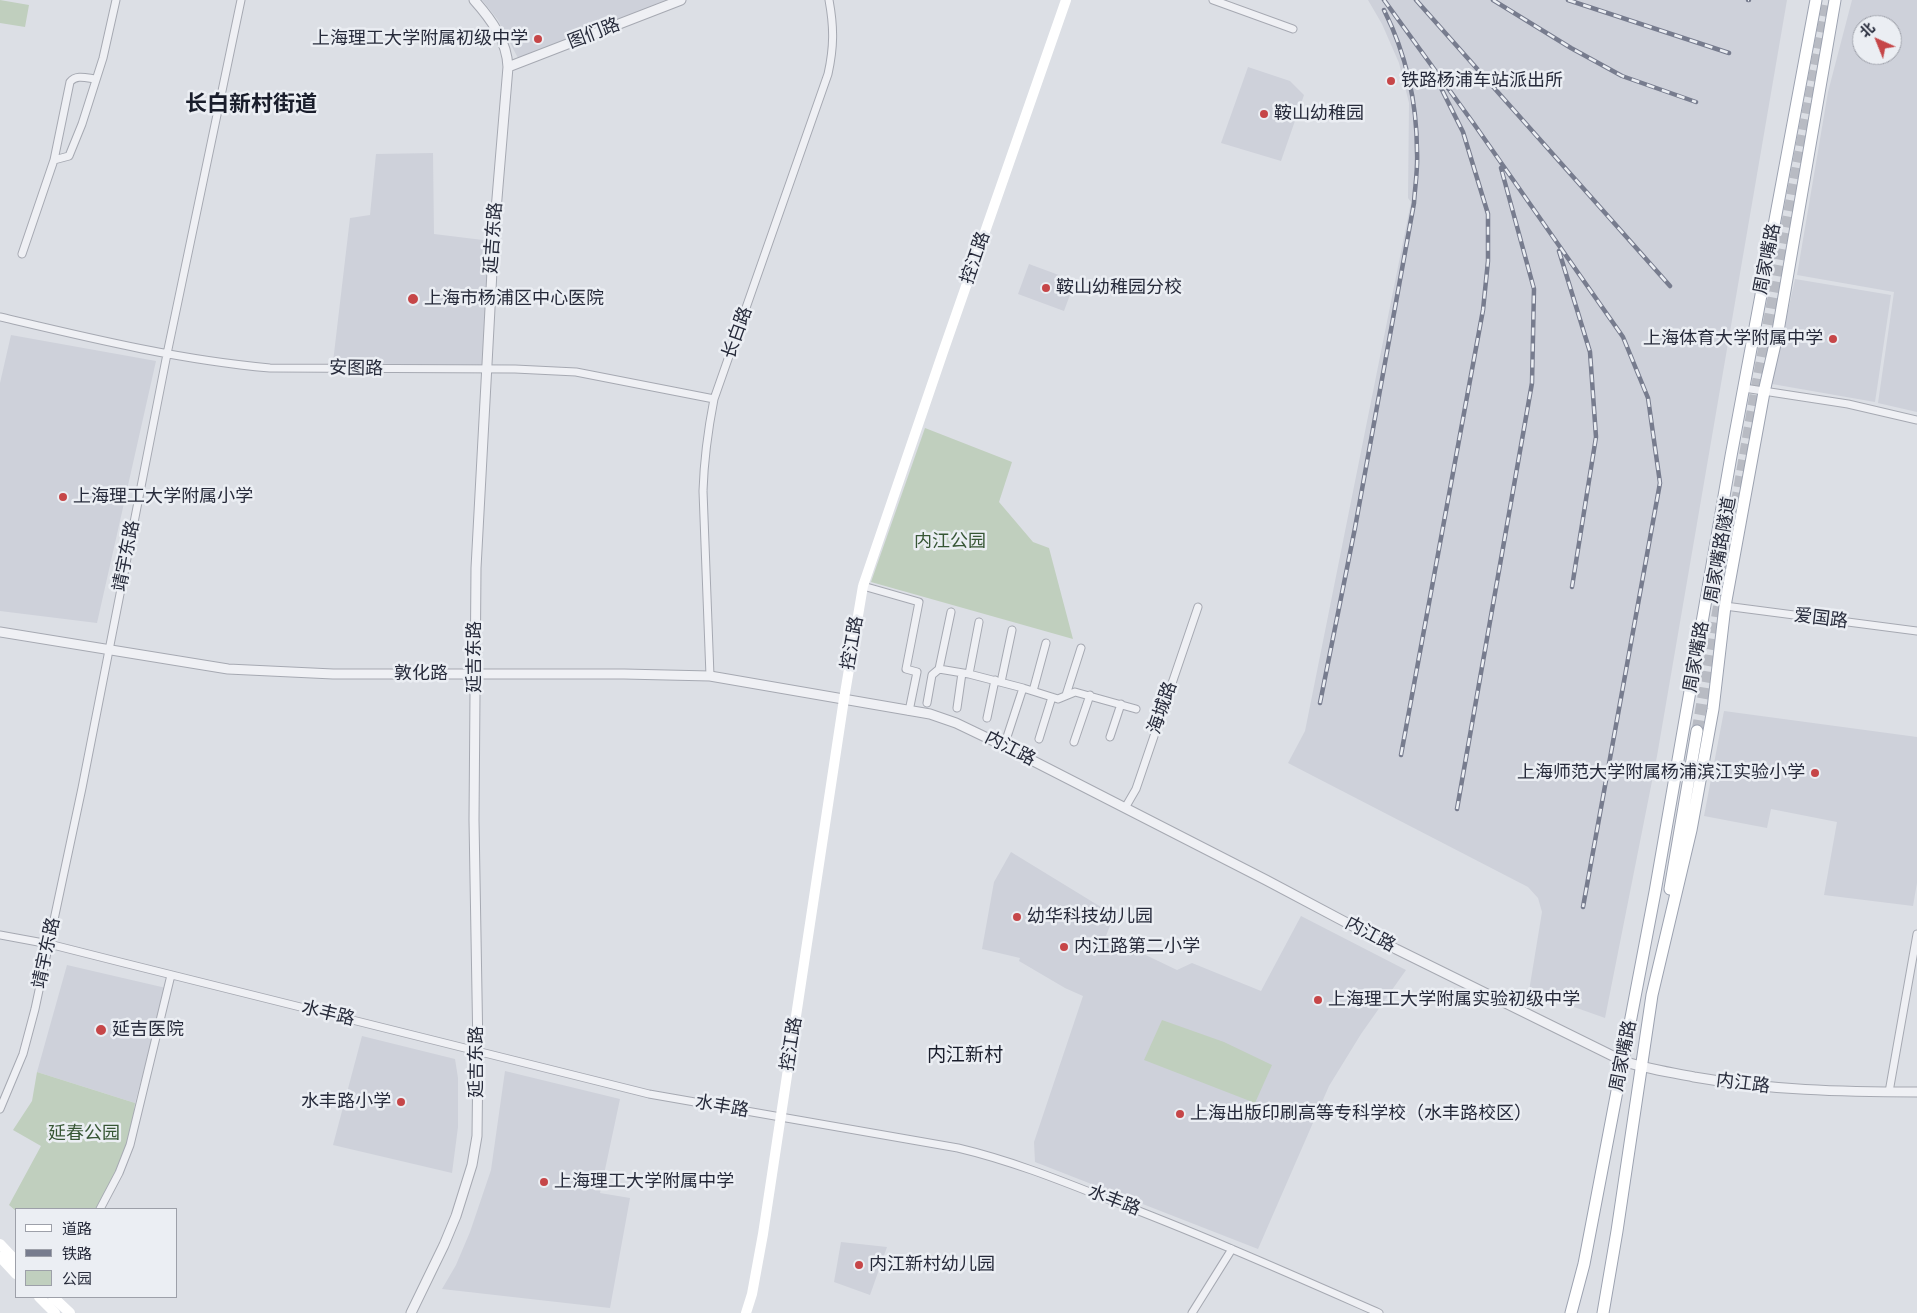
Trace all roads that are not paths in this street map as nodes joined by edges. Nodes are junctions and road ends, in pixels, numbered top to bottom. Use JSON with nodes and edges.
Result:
{"nodes":[{"id":1,"x":116,"y":0,"type":"edge"},
{"id":2,"x":242,"y":0,"type":"edge"},
{"id":3,"x":474,"y":0,"type":"edge"},
{"id":4,"x":681,"y":0,"type":"edge"},
{"id":5,"x":829,"y":0,"type":"edge"},
{"id":6,"x":1066,"y":0,"type":"edge"},
{"id":7,"x":1213,"y":0,"type":"edge"},
{"id":8,"x":1816,"y":0,"type":"edge"},
{"id":9,"x":1835,"y":0,"type":"edge"},
{"id":10,"x":1293,"y":29,"type":"dead end"},
{"id":11,"x":508,"y":67,"type":"junction"},
{"id":12,"x":95,"y":79,"type":"junction"},
{"id":13,"x":54,"y":160,"type":"junction"},
{"id":14,"x":22,"y":254,"type":"dead end"},
{"id":15,"x":0,"y":317,"type":"edge"},
{"id":16,"x":167,"y":354,"type":"junction"},
{"id":17,"x":486,"y":370,"type":"junction"},
{"id":18,"x":1744,"y":388,"type":"junction"},
{"id":19,"x":1764,"y":392,"type":"junction"},
{"id":20,"x":714,"y":399,"type":"junction"},
{"id":21,"x":1747,"y":406,"type":"dead end"},
{"id":22,"x":1917,"y":420,"type":"edge"},
{"id":23,"x":863,"y":586,"type":"junction"},
{"id":24,"x":1725,"y":606,"type":"junction"},
{"id":25,"x":1198,"y":607,"type":"dead end"},
{"id":26,"x":951,"y":612,"type":"dead end"},
{"id":27,"x":979,"y":622,"type":"dead end"},
{"id":28,"x":1012,"y":630,"type":"dead end"},
{"id":29,"x":1917,"y":631,"type":"edge"},
{"id":30,"x":0,"y":632,"type":"edge"},
{"id":31,"x":1046,"y":643,"type":"dead end"},
{"id":32,"x":1081,"y":648,"type":"dead end"},
{"id":33,"x":108,"y":650,"type":"junction"},
{"id":34,"x":939,"y":669,"type":"junction"},
{"id":35,"x":476,"y":674,"type":"junction"},
{"id":36,"x":966,"y":674,"type":"junction"},
{"id":37,"x":710,"y":676,"type":"junction"},
{"id":38,"x":998,"y":681,"type":"junction"},
{"id":39,"x":1023,"y":688,"type":"junction"},
{"id":40,"x":1033,"y":691,"type":"junction"},
{"id":41,"x":1066,"y":695,"type":"junction"},
{"id":42,"x":1090,"y":695,"type":"junction"},
{"id":43,"x":1052,"y":697,"type":"junction"},
{"id":44,"x":844,"y":699,"type":"junction"},
{"id":45,"x":927,"y":703,"type":"dead end"},
{"id":46,"x":1121,"y":704,"type":"junction"},
{"id":47,"x":957,"y":708,"type":"dead end"},
{"id":48,"x":1136,"y":709,"type":"dead end"},
{"id":49,"x":910,"y":711,"type":"junction"},
{"id":50,"x":987,"y":718,"type":"dead end"},
{"id":51,"x":1686,"y":724,"type":"junction"},
{"id":52,"x":1697,"y":731,"type":"tunnel mouth"},
{"id":53,"x":1110,"y":737,"type":"dead end"},
{"id":54,"x":1039,"y":739,"type":"dead end"},
{"id":55,"x":1074,"y":742,"type":"dead end"},
{"id":56,"x":1004,"y":746,"type":"junction"},
{"id":57,"x":1125,"y":808,"type":"junction"},
{"id":58,"x":1917,"y":934,"type":"edge"},
{"id":59,"x":0,"y":935,"type":"edge"},
{"id":60,"x":49,"y":944,"type":"junction"},
{"id":61,"x":171,"y":975,"type":"junction"},
{"id":62,"x":1652,"y":994,"type":"junction"},
{"id":63,"x":478,"y":1052,"type":"junction"},
{"id":64,"x":1623,"y":1061,"type":"junction"},
{"id":65,"x":1642,"y":1068,"type":"junction"},
{"id":66,"x":1889,"y":1092,"type":"junction"},
{"id":67,"x":1917,"y":1092,"type":"edge"},
{"id":68,"x":0,"y":1109,"type":"edge"},
{"id":69,"x":780,"y":1117,"type":"junction"},
{"id":70,"x":101,"y":1208,"type":"edge"},
{"id":71,"x":0,"y":1244,"type":"edge"},
{"id":72,"x":1232,"y":1249,"type":"junction"},
{"id":73,"x":0,"y":1257,"type":"edge"},
{"id":74,"x":15,"y":1260,"type":"edge"},
{"id":75,"x":1584,"y":1264,"type":"junction"},
{"id":76,"x":15,"y":1273,"type":"edge"},
{"id":77,"x":40,"y":1298,"type":"edge"},
{"id":78,"x":54,"y":1298,"type":"edge"},
{"id":79,"x":55,"y":1313,"type":"edge"},
{"id":80,"x":70,"y":1313,"type":"edge"},
{"id":81,"x":411,"y":1313,"type":"edge"},
{"id":82,"x":746,"y":1313,"type":"edge"},
{"id":83,"x":1192,"y":1313,"type":"edge"},
{"id":84,"x":1379,"y":1313,"type":"edge"},
{"id":85,"x":1571,"y":1313,"type":"edge"},
{"id":86,"x":1577,"y":1313,"type":"edge"},
{"id":87,"x":1602,"y":1313,"type":"edge"}],
"edges":[{"from":1,"to":12,"type":"street"},
{"from":2,"to":16,"type":"street","name":"靖宇东路"},
{"from":3,"to":11,"type":"street","name":"延吉东路"},
{"from":4,"to":11,"type":"street","name":"图们路"},
{"from":5,"to":20,"type":"street","name":"长白路"},
{"from":6,"to":23,"type":"main road","name":"控江路"},
{"from":7,"to":10,"type":"street"},
{"from":8,"to":18,"type":"main road","name":"周家嘴路"},
{"from":9,"to":19,"type":"main road","name":"周家嘴路"},
{"from":11,"to":17,"type":"street","name":"延吉东路"},
{"from":12,"to":13,"type":"street"},
{"from":12,"to":13,"type":"street"},
{"from":13,"to":14,"type":"street"},
{"from":15,"to":16,"type":"street","name":"安图路"},
{"from":16,"to":17,"type":"street","name":"安图路"},
{"from":16,"to":33,"type":"street","name":"靖宇东路"},
{"from":17,"to":20,"type":"street","name":"安图路"},
{"from":17,"to":35,"type":"street","name":"延吉东路"},
{"from":18,"to":19,"type":"street"},
{"from":18,"to":51,"type":"main road","name":"周家嘴路"},
{"from":19,"to":22,"type":"street"},
{"from":19,"to":24,"type":"main road","name":"周家嘴路"},
{"from":20,"to":37,"type":"street","name":"长白路"},
{"from":21,"to":51,"type":"main road","name":"周家嘴路隧道"},
{"from":23,"to":44,"type":"main road","name":"控江路"},
{"from":23,"to":49,"type":"street"},
{"from":24,"to":29,"type":"street","name":"爱国路"},
{"from":24,"to":62,"type":"main road","name":"周家嘴路"},
{"from":25,"to":57,"type":"street","name":"海城路"},
{"from":26,"to":34,"type":"street"},
{"from":27,"to":36,"type":"street"},
{"from":28,"to":38,"type":"street"},
{"from":30,"to":33,"type":"street","name":"敦化路"},
{"from":31,"to":40,"type":"street"},
{"from":32,"to":41,"type":"street"},
{"from":33,"to":35,"type":"street","name":"敦化路"},
{"from":33,"to":60,"type":"street","name":"靖宇东路"},
{"from":34,"to":36,"type":"street"},
{"from":34,"to":45,"type":"street"},
{"from":35,"to":37,"type":"street","name":"敦化路"},
{"from":35,"to":63,"type":"street","name":"延吉东路"},
{"from":36,"to":38,"type":"street"},
{"from":36,"to":47,"type":"street"},
{"from":37,"to":44,"type":"street","name":"敦化路"},
{"from":38,"to":39,"type":"street"},
{"from":38,"to":50,"type":"street"},
{"from":39,"to":40,"type":"street"},
{"from":39,"to":56,"type":"street"},
{"from":40,"to":43,"type":"street"},
{"from":41,"to":42,"type":"street"},
{"from":41,"to":43,"type":"street"},
{"from":42,"to":46,"type":"street"},
{"from":42,"to":55,"type":"street"},
{"from":43,"to":54,"type":"street"},
{"from":44,"to":49,"type":"street","name":"内江路"},
{"from":44,"to":69,"type":"main road","name":"控江路"},
{"from":46,"to":48,"type":"street"},
{"from":46,"to":53,"type":"street"},
{"from":49,"to":56,"type":"street","name":"内江路"},
{"from":51,"to":64,"type":"main road","name":"周家嘴路"},
{"from":52,"to":62,"type":"main road"},
{"from":56,"to":57,"type":"street","name":"内江路"},
{"from":57,"to":64,"type":"street","name":"内江路"},
{"from":58,"to":66,"type":"street"},
{"from":59,"to":60,"type":"street","name":"水丰路"},
{"from":60,"to":61,"type":"street","name":"水丰路"},
{"from":60,"to":68,"type":"street","name":"靖宇东路"},
{"from":61,"to":63,"type":"street","name":"水丰路"},
{"from":61,"to":70,"type":"street"},
{"from":62,"to":65,"type":"main road","name":"周家嘴路"},
{"from":63,"to":69,"type":"street","name":"水丰路"},
{"from":63,"to":81,"type":"street","name":"延吉东路"},
{"from":64,"to":65,"type":"street","name":"内江路"},
{"from":64,"to":75,"type":"main road","name":"周家嘴路"},
{"from":65,"to":66,"type":"street","name":"内江路"},
{"from":65,"to":87,"type":"main road","name":"周家嘴路"},
{"from":66,"to":67,"type":"street","name":"内江路"},
{"from":69,"to":72,"type":"street","name":"水丰路"},
{"from":69,"to":82,"type":"main road","name":"控江路"},
{"from":71,"to":74,"type":"main road"},
{"from":72,"to":83,"type":"street"},
{"from":72,"to":84,"type":"street","name":"水丰路"},
{"from":73,"to":76,"type":"main road"},
{"from":75,"to":85,"type":"main road","name":"周家嘴路"},
{"from":75,"to":86,"type":"main road"},
{"from":77,"to":79,"type":"main road"},
{"from":78,"to":80,"type":"main road"}]}
